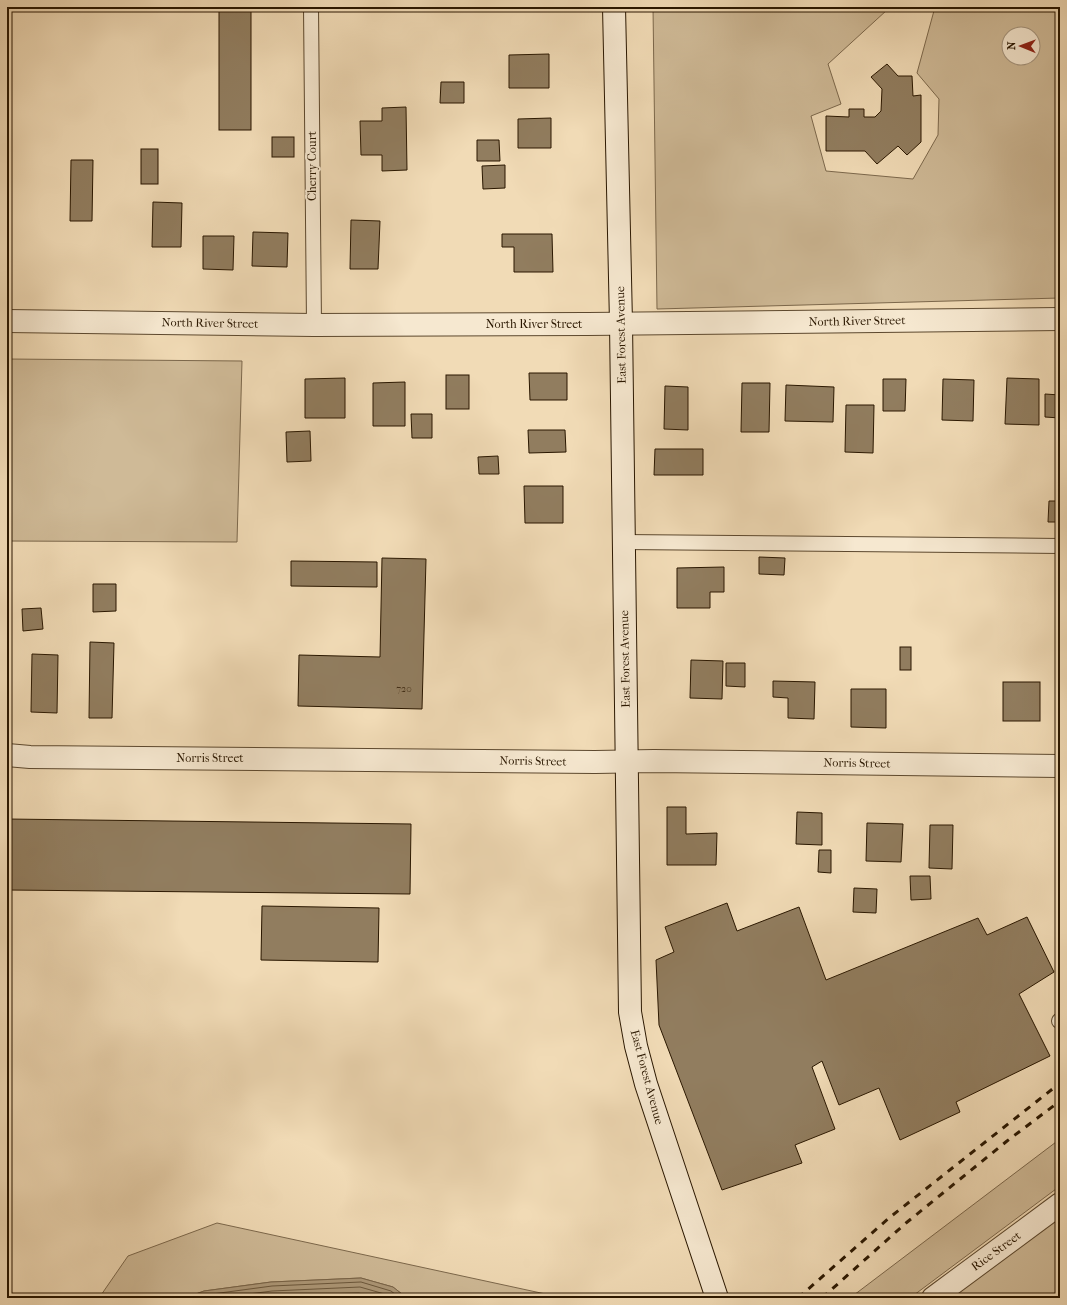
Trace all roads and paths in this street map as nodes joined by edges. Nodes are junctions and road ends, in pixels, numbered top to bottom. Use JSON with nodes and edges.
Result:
{"nodes":[{"id":1,"x":311,"y":7,"type":"edge"},
{"id":2,"x":614,"y":7,"type":"edge"},
{"id":3,"x":1060,"y":319,"type":"edge"},
{"id":4,"x":7,"y":321,"type":"edge"},
{"id":5,"x":621,"y":323,"type":"junction"},
{"id":6,"x":314,"y":325,"type":"junction"},
{"id":7,"x":624,"y":542,"type":"junction"},
{"id":8,"x":1060,"y":546,"type":"edge"},
{"id":9,"x":7,"y":755,"type":"edge"},
{"id":10,"x":626,"y":761,"type":"junction"},
{"id":11,"x":1060,"y":766,"type":"edge"},
{"id":12,"x":1060,"y":1204,"type":"edge"},
{"id":13,"x":717,"y":1298,"type":"edge"},
{"id":14,"x":933,"y":1298,"type":"edge"}],
"edges":[{"from":1,"to":6,"type":"lane","name":"Cherry Court"},
{"from":2,"to":5,"type":"street","name":"East Forest Avenue"},
{"from":3,"to":5,"type":"street","name":"North River Street"},
{"from":4,"to":6,"type":"street","name":"North River Street"},
{"from":5,"to":6,"type":"street","name":"North River Street"},
{"from":5,"to":7,"type":"street","name":"East Forest Avenue"},
{"from":7,"to":8,"type":"lane"},
{"from":7,"to":10,"type":"street","name":"East Forest Avenue"},
{"from":9,"to":10,"type":"street","name":"Norris Street"},
{"from":10,"to":11,"type":"street","name":"Norris Street"},
{"from":10,"to":13,"type":"street","name":"East Forest Avenue"},
{"from":12,"to":14,"type":"street","name":"Rice Street"}]}
